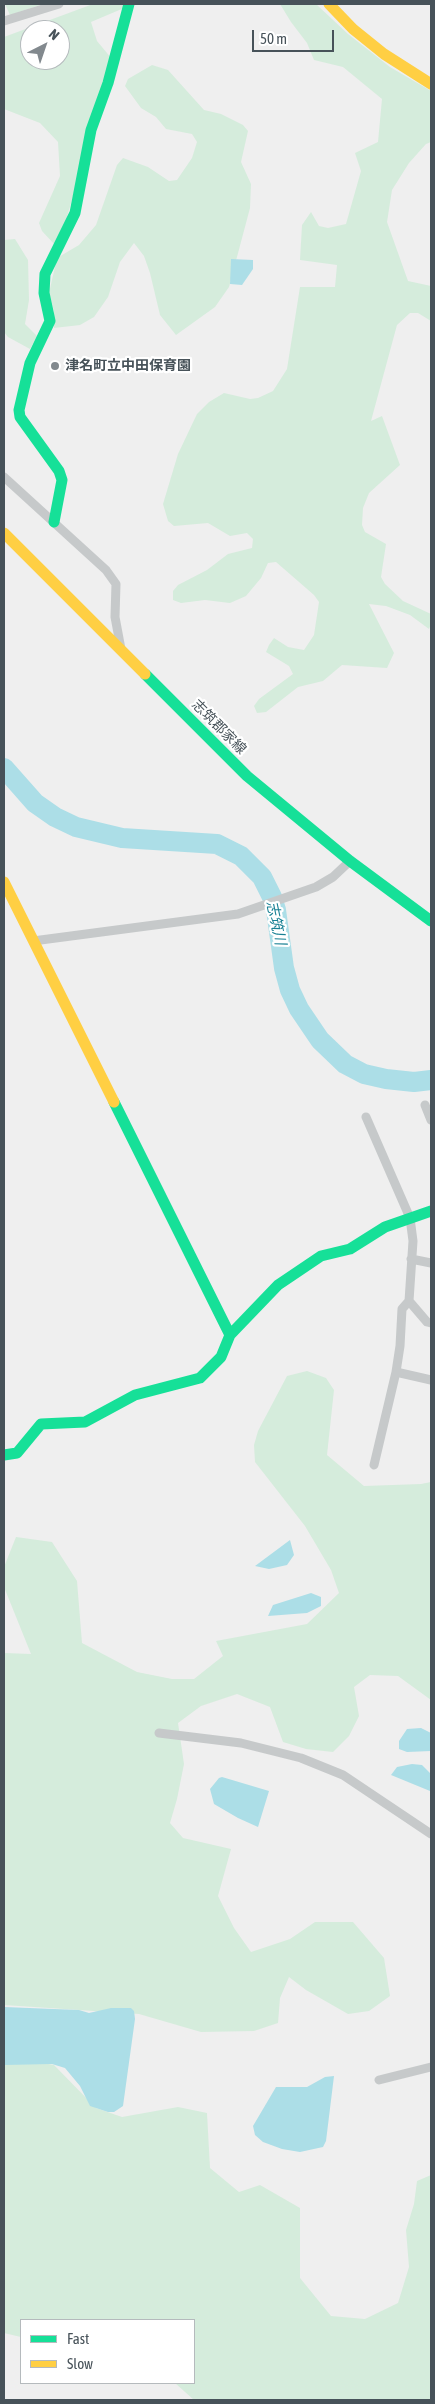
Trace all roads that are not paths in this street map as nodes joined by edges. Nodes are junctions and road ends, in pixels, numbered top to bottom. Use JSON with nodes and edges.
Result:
{"nodes":[{"id":1,"x":59,"y":4,"type":"edge"},
{"id":2,"x":129,"y":4,"type":"edge"},
{"id":3,"x":329,"y":4,"type":"edge"},
{"id":4,"x":4,"y":21,"type":"edge"},
{"id":5,"x":431,"y":84,"type":"edge"},
{"id":6,"x":4,"y":477,"type":"edge"},
{"id":7,"x":54,"y":522,"type":"junction"},
{"id":8,"x":4,"y":533,"type":"edge"},
{"id":9,"x":122,"y":649,"type":"junction"},
{"id":10,"x":350,"y":861,"type":"junction"},
{"id":11,"x":4,"y":882,"type":"edge"},
{"id":12,"x":431,"y":921,"type":"edge"},
{"id":13,"x":33,"y":941,"type":"junction"},
{"id":14,"x":425,"y":1105,"type":"dead end"},
{"id":15,"x":366,"y":1117,"type":"dead end"},
{"id":16,"x":431,"y":1120,"type":"edge"},
{"id":17,"x":431,"y":1211,"type":"edge"},
{"id":18,"x":410,"y":1218,"type":"junction"},
{"id":19,"x":412,"y":1259,"type":"junction"},
{"id":20,"x":431,"y":1263,"type":"edge"},
{"id":21,"x":409,"y":1301,"type":"junction"},
{"id":22,"x":431,"y":1323,"type":"edge"},
{"id":23,"x":230,"y":1335,"type":"junction"},
{"id":24,"x":396,"y":1372,"type":"junction"},
{"id":25,"x":431,"y":1380,"type":"edge"},
{"id":26,"x":4,"y":1455,"type":"edge"},
{"id":27,"x":374,"y":1465,"type":"dead end"},
{"id":28,"x":159,"y":1733,"type":"dead end"},
{"id":29,"x":431,"y":1834,"type":"edge"},
{"id":30,"x":431,"y":2067,"type":"edge"},
{"id":31,"x":379,"y":2080,"type":"dead end"}],
"edges":[{"from":1,"to":4,"type":"street"},
{"from":2,"to":7,"type":"street"},
{"from":3,"to":5,"type":"street"},
{"from":6,"to":7,"type":"street"},
{"from":7,"to":9,"type":"street"},
{"from":8,"to":9,"type":"street","name":"志筑郡家線"},
{"from":9,"to":10,"type":"street","name":"志筑郡家線"},
{"from":10,"to":12,"type":"street","name":"志筑郡家線"},
{"from":10,"to":13,"type":"street"},
{"from":11,"to":13,"type":"street"},
{"from":13,"to":23,"type":"street"},
{"from":14,"to":16,"type":"street"},
{"from":15,"to":18,"type":"street"},
{"from":17,"to":18,"type":"street"},
{"from":18,"to":19,"type":"street"},
{"from":18,"to":23,"type":"street"},
{"from":19,"to":20,"type":"street"},
{"from":19,"to":21,"type":"street"},
{"from":21,"to":22,"type":"street"},
{"from":21,"to":24,"type":"street"},
{"from":23,"to":26,"type":"street"},
{"from":24,"to":25,"type":"street"},
{"from":24,"to":27,"type":"street"},
{"from":28,"to":29,"type":"street"},
{"from":30,"to":31,"type":"street"}]}
